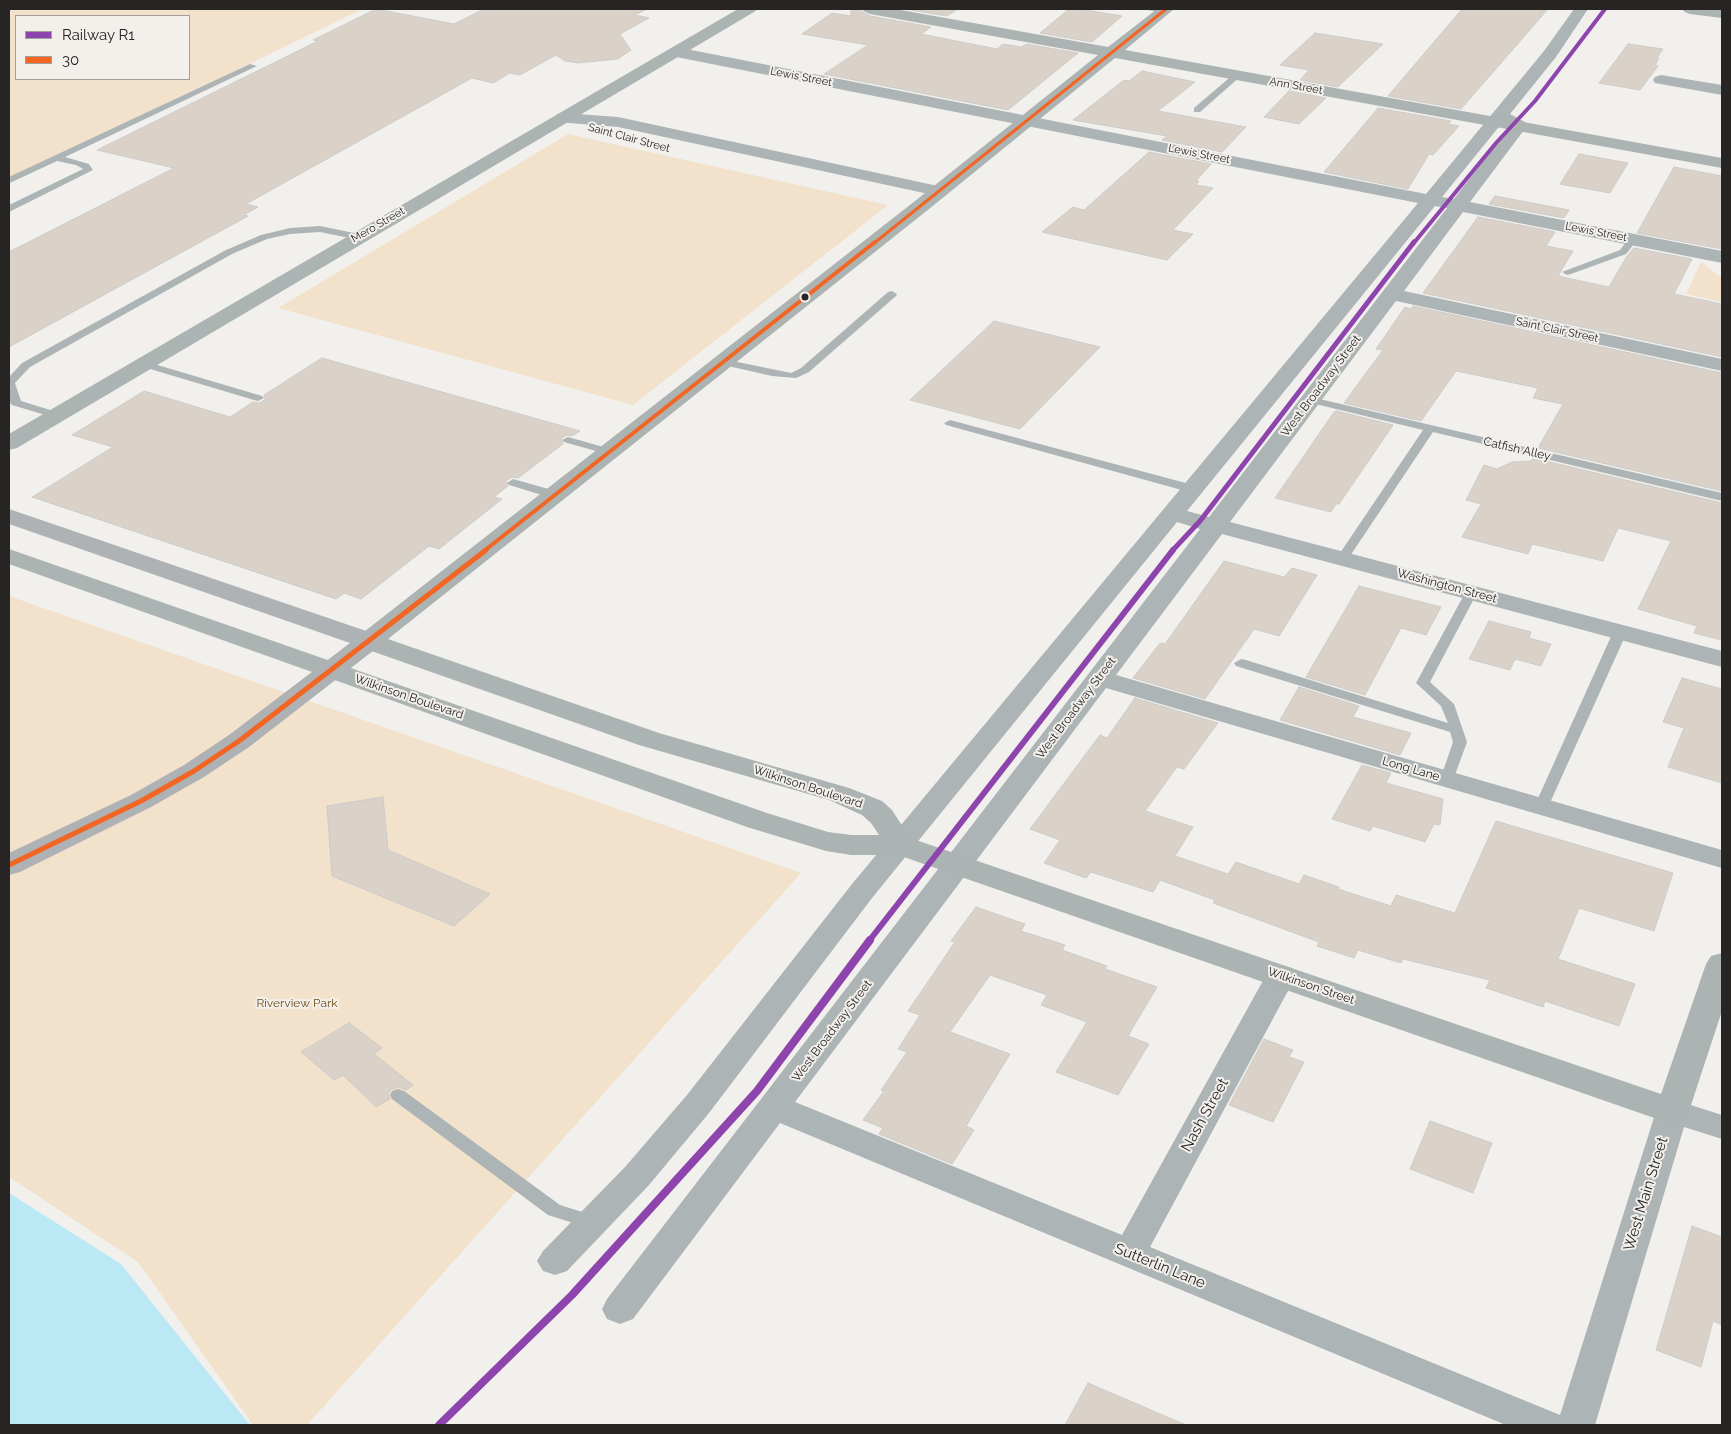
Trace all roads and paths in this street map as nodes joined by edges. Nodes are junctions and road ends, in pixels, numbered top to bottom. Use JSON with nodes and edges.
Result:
{"nodes":[{"id":1,"x":749,"y":9,"type":"edge"},
{"id":2,"x":870,"y":9,"type":"edge"},
{"id":3,"x":1581,"y":9,"type":"edge"},
{"id":4,"x":1690,"y":9,"type":"edge"},
{"id":5,"x":1159,"y":10,"type":"edge"},
{"id":6,"x":1722,"y":14,"type":"edge"},
{"id":7,"x":676,"y":52,"type":"junction"},
{"id":8,"x":1111,"y":53,"type":"junction"},
{"id":9,"x":253,"y":66,"type":"dead end"},
{"id":10,"x":1238,"y":75,"type":"junction"},
{"id":11,"x":1660,"y":80,"type":"dead end"},
{"id":12,"x":1722,"y":90,"type":"edge"},
{"id":13,"x":1197,"y":110,"type":"dead end"},
{"id":14,"x":564,"y":118,"type":"junction"},
{"id":15,"x":1027,"y":121,"type":"junction"},
{"id":16,"x":1505,"y":121,"type":"junction"},
{"id":17,"x":55,"y":158,"type":"junction"},
{"id":18,"x":1722,"y":163,"type":"edge"},
{"id":19,"x":9,"y":180,"type":"edge"},
{"id":20,"x":812,"y":181,"type":"dead end"},
{"id":21,"x":857,"y":191,"type":"dead end"},
{"id":22,"x":938,"y":192,"type":"junction"},
{"id":23,"x":1430,"y":200,"type":"junction"},
{"id":24,"x":906,"y":201,"type":"junction"},
{"id":25,"x":1459,"y":205,"type":"junction"},
{"id":26,"x":9,"y":209,"type":"edge"},
{"id":27,"x":359,"y":237,"type":"junction"},
{"id":28,"x":1633,"y":239,"type":"junction"},
{"id":29,"x":1722,"y":257,"type":"edge"},
{"id":30,"x":1567,"y":272,"type":"dead end"},
{"id":31,"x":892,"y":294,"type":"dead end"},
{"id":32,"x":1391,"y":294,"type":"junction"},
{"id":33,"x":724,"y":362,"type":"junction"},
{"id":34,"x":144,"y":364,"type":"junction"},
{"id":35,"x":1722,"y":365,"type":"edge"},
{"id":36,"x":1273,"y":391,"type":"junction"},
{"id":37,"x":258,"y":398,"type":"dead end"},
{"id":38,"x":1311,"y":400,"type":"junction"},
{"id":39,"x":56,"y":415,"type":"junction"},
{"id":40,"x":950,"y":423,"type":"dead end"},
{"id":41,"x":1430,"y":428,"type":"junction"},
{"id":42,"x":568,"y":440,"type":"dead end"},
{"id":43,"x":9,"y":443,"type":"edge"},
{"id":44,"x":610,"y":452,"type":"junction"},
{"id":45,"x":513,"y":482,"type":"dead end"},
{"id":46,"x":1193,"y":489,"type":"junction"},
{"id":47,"x":555,"y":495,"type":"junction"},
{"id":48,"x":1722,"y":497,"type":"edge"},
{"id":49,"x":1172,"y":514,"type":"junction"},
{"id":50,"x":9,"y":516,"type":"edge"},
{"id":51,"x":1216,"y":525,"type":"junction"},
{"id":52,"x":9,"y":556,"type":"edge"},
{"id":53,"x":1342,"y":559,"type":"junction"},
{"id":54,"x":1471,"y":593,"type":"junction"},
{"id":55,"x":1620,"y":632,"type":"junction"},
{"id":56,"x":369,"y":641,"type":"junction"},
{"id":57,"x":1722,"y":660,"type":"edge"},
{"id":58,"x":1241,"y":663,"type":"dead end"},
{"id":59,"x":332,"y":670,"type":"junction"},
{"id":60,"x":1099,"y":678,"type":"junction"},
{"id":61,"x":1456,"y":730,"type":"junction"},
{"id":62,"x":1447,"y":780,"type":"junction"},
{"id":63,"x":1542,"y":805,"type":"junction"},
{"id":64,"x":900,"y":845,"type":"junction"},
{"id":65,"x":1722,"y":859,"type":"edge"},
{"id":66,"x":13,"y":864,"type":"edge"},
{"id":67,"x":958,"y":865,"type":"junction"},
{"id":68,"x":1722,"y":964,"type":"edge"},
{"id":69,"x":1281,"y":976,"type":"junction"},
{"id":70,"x":398,"y":1095,"type":"dead end"},
{"id":71,"x":774,"y":1107,"type":"junction"},
{"id":72,"x":1672,"y":1111,"type":"junction"},
{"id":73,"x":1722,"y":1127,"type":"edge"},
{"id":74,"x":592,"y":1222,"type":"junction"},
{"id":75,"x":1129,"y":1254,"type":"junction"},
{"id":76,"x":555,"y":1261,"type":"dead end"},
{"id":77,"x":620,"y":1309,"type":"dead end"},
{"id":78,"x":1546,"y":1425,"type":"edge"},
{"id":79,"x":1576,"y":1425,"type":"edge"}],
"edges":[{"from":1,"to":7,"type":"main road","name":"Mero Street"},
{"from":2,"to":8,"type":"main road","name":"Ann Street"},
{"from":3,"to":16,"type":"street","name":"West Broadway Street"},
{"from":4,"to":6,"type":"main road"},
{"from":5,"to":8,"type":"main road"},
{"from":7,"to":14,"type":"main road","name":"Mero Street"},
{"from":7,"to":15,"type":"street","name":"Lewis Street"},
{"from":8,"to":10,"type":"main road","name":"Ann Street"},
{"from":8,"to":15,"type":"main road"},
{"from":9,"to":17,"type":"lane"},
{"from":10,"to":13,"type":"lane"},
{"from":10,"to":16,"type":"main road","name":"Ann Street"},
{"from":11,"to":12,"type":"street"},
{"from":14,"to":20,"type":"street","name":"Saint Clair Street"},
{"from":14,"to":22,"type":"street","name":"Saint Clair Street"},
{"from":14,"to":27,"type":"main road","name":"Mero Street"},
{"from":15,"to":22,"type":"main road"},
{"from":15,"to":23,"type":"street","name":"Lewis Street"},
{"from":16,"to":18,"type":"main road","name":"Ann Street"},
{"from":16,"to":23,"type":"street","name":"West Broadway Street"},
{"from":16,"to":25,"type":"street","name":"West Broadway Street"},
{"from":17,"to":19,"type":"lane"},
{"from":17,"to":26,"type":"lane"},
{"from":21,"to":24,"type":"street"},
{"from":22,"to":24,"type":"main road"},
{"from":23,"to":25,"type":"street","name":"Lewis Street"},
{"from":23,"to":36,"type":"street","name":"West Broadway Street"},
{"from":24,"to":33,"type":"main road"},
{"from":25,"to":28,"type":"street","name":"Lewis Street"},
{"from":25,"to":32,"type":"street","name":"West Broadway Street"},
{"from":27,"to":34,"type":"main road","name":"Mero Street"},
{"from":27,"to":39,"type":"lane"},
{"from":28,"to":29,"type":"street","name":"Lewis Street"},
{"from":28,"to":30,"type":"lane"},
{"from":31,"to":33,"type":"lane"},
{"from":32,"to":35,"type":"street","name":"Saint Clair Street"},
{"from":32,"to":38,"type":"street","name":"West Broadway Street"},
{"from":33,"to":44,"type":"main road"},
{"from":34,"to":37,"type":"lane"},
{"from":34,"to":39,"type":"main road","name":"Mero Street"},
{"from":36,"to":38,"type":"street"},
{"from":36,"to":46,"type":"street","name":"West Broadway Street"},
{"from":38,"to":41,"type":"lane","name":"Catfish Alley"},
{"from":38,"to":51,"type":"street","name":"West Broadway Street"},
{"from":39,"to":43,"type":"main road","name":"Mero Street"},
{"from":40,"to":46,"type":"lane"},
{"from":41,"to":48,"type":"lane","name":"Catfish Alley"},
{"from":41,"to":53,"type":"lane"},
{"from":42,"to":44,"type":"lane"},
{"from":44,"to":47,"type":"main road"},
{"from":45,"to":47,"type":"lane"},
{"from":46,"to":49,"type":"street","name":"West Broadway Street"},
{"from":47,"to":56,"type":"main road"},
{"from":49,"to":51,"type":"street","name":"Washington Street"},
{"from":49,"to":64,"type":"street","name":"West Broadway Street"},
{"from":50,"to":56,"type":"highway","name":"Wilkinson Boulevard"},
{"from":51,"to":53,"type":"street","name":"Washington Street"},
{"from":51,"to":60,"type":"street","name":"West Broadway Street"},
{"from":52,"to":59,"type":"main road","name":"Wilkinson Boulevard"},
{"from":53,"to":54,"type":"street","name":"Washington Street"},
{"from":54,"to":55,"type":"street","name":"Washington Street"},
{"from":54,"to":61,"type":"lane"},
{"from":55,"to":57,"type":"street","name":"Washington Street"},
{"from":55,"to":63,"type":"lane"},
{"from":56,"to":59,"type":"highway"},
{"from":56,"to":64,"type":"main road","name":"Wilkinson Boulevard"},
{"from":58,"to":61,"type":"lane"},
{"from":59,"to":64,"type":"main road","name":"Wilkinson Boulevard"},
{"from":59,"to":66,"type":"highway"},
{"from":60,"to":62,"type":"street","name":"Long Lane"},
{"from":60,"to":67,"type":"street","name":"West Broadway Street"},
{"from":61,"to":62,"type":"lane"},
{"from":62,"to":63,"type":"street","name":"Long Lane"},
{"from":63,"to":65,"type":"street","name":"Long Lane"},
{"from":64,"to":67,"type":"main road","name":"Wilkinson Street"},
{"from":64,"to":74,"type":"street","name":"West Broadway Street"},
{"from":67,"to":69,"type":"main road","name":"Wilkinson Street"},
{"from":67,"to":71,"type":"street","name":"West Broadway Street"},
{"from":68,"to":72,"type":"main road","name":"West Main Street"},
{"from":69,"to":72,"type":"main road","name":"Wilkinson Street"},
{"from":69,"to":75,"type":"street","name":"Nash Street"},
{"from":70,"to":74,"type":"lane"},
{"from":71,"to":75,"type":"street","name":"Sutterlin Lane"},
{"from":71,"to":77,"type":"street","name":"West Broadway Street"},
{"from":72,"to":73,"type":"street","name":"Wilkinson Street"},
{"from":72,"to":79,"type":"street","name":"West Main Street"},
{"from":74,"to":76,"type":"street","name":"West Broadway Street"},
{"from":75,"to":78,"type":"street","name":"Sutterlin Lane"}]}
